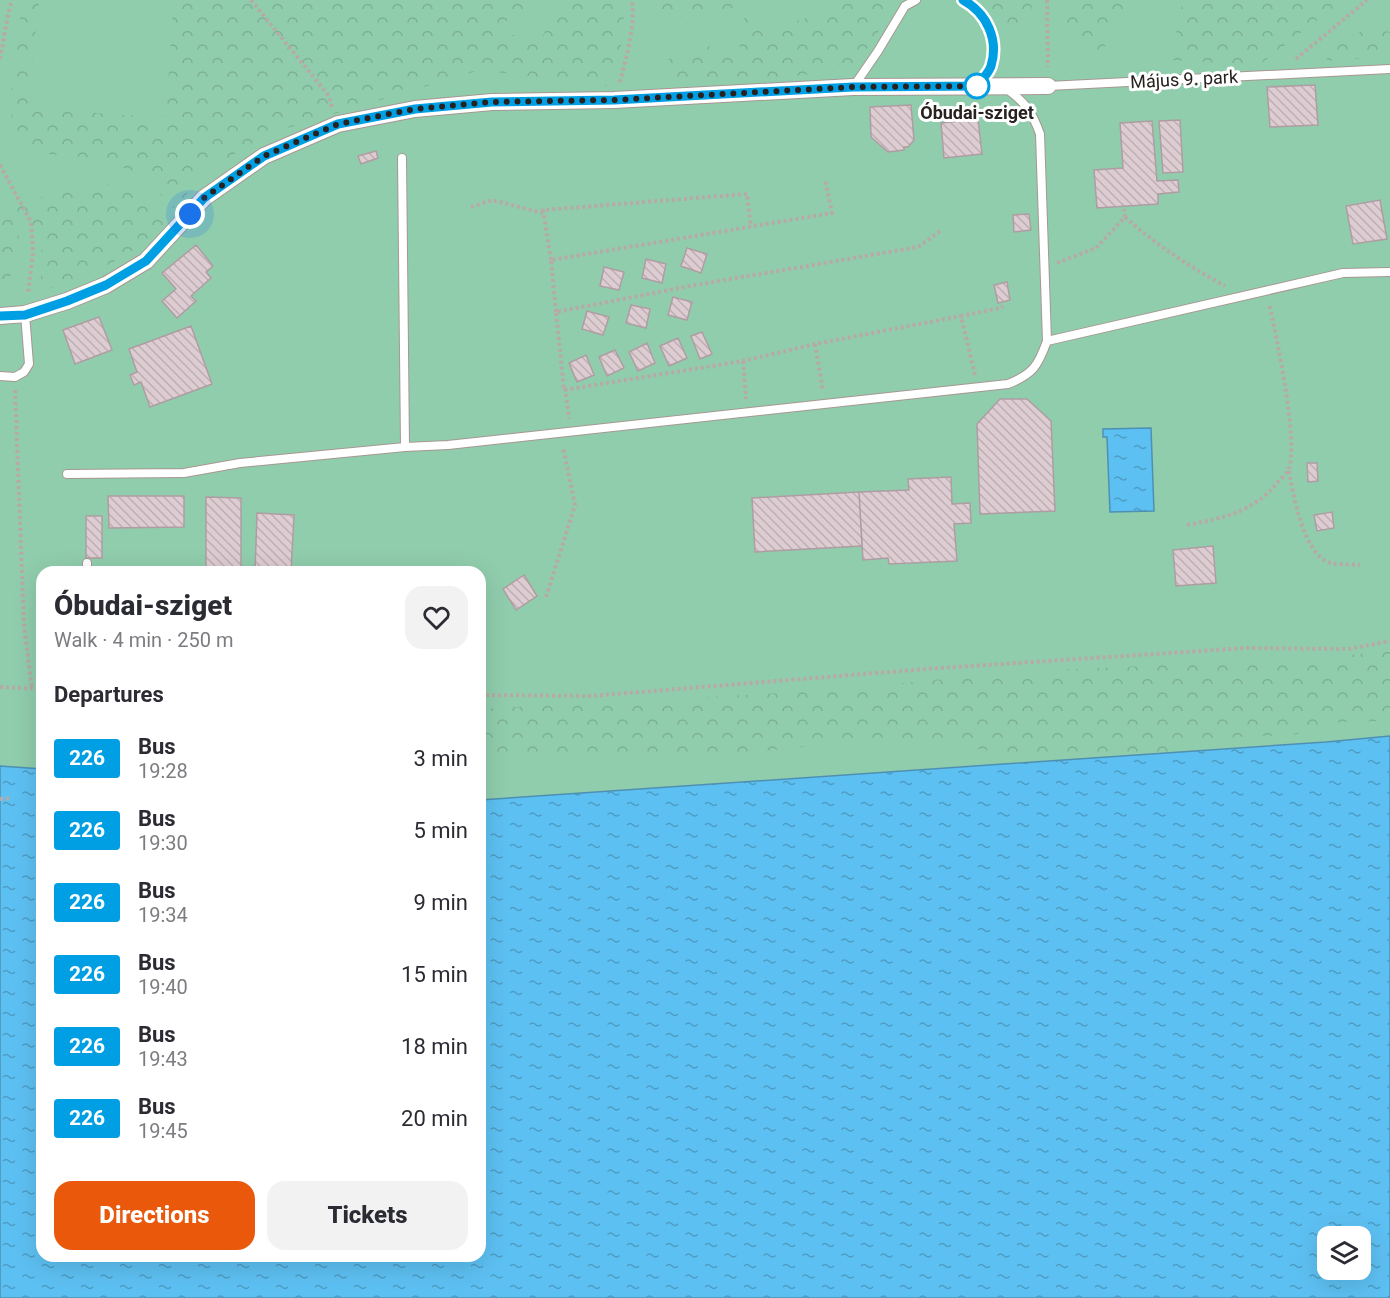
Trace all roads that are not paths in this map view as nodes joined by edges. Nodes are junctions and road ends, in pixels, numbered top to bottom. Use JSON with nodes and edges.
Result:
{"nodes":[{"id":1,"x":916,"y":0,"type":"edge"},
{"id":2,"x":963,"y":0,"type":"edge"},
{"id":3,"x":1390,"y":69,"type":"edge"},
{"id":4,"x":977,"y":86,"type":"junction"},
{"id":5,"x":1002,"y":86,"type":"junction"},
{"id":6,"x":1048,"y":86,"type":"joint"},
{"id":7,"x":853,"y":87,"type":"junction"},
{"id":8,"x":402,"y":158,"type":"dead end"},
{"id":9,"x":1390,"y":272,"type":"edge"},
{"id":10,"x":25,"y":315,"type":"junction"},
{"id":11,"x":0,"y":316,"type":"edge"},
{"id":12,"x":1047,"y":341,"type":"junction"},
{"id":13,"x":0,"y":376,"type":"edge"},
{"id":14,"x":405,"y":447,"type":"junction"},
{"id":15,"x":67,"y":474,"type":"dead end"}],
"edges":[{"from":1,"to":7,"type":"lane"},
{"from":2,"to":4,"type":"lane"},
{"from":3,"to":6,"type":"lane","name":"Május 9. park"},
{"from":4,"to":5,"type":"street","name":"Május 9. park"},
{"from":4,"to":7,"type":"street","name":"Május 9. park"},
{"from":5,"to":6,"type":"street","name":"Május 9. park"},
{"from":5,"to":12,"type":"lane"},
{"from":7,"to":10,"type":"street"},
{"from":8,"to":14,"type":"lane"},
{"from":9,"to":12,"type":"lane"},
{"from":10,"to":11,"type":"street"},
{"from":10,"to":13,"type":"lane"},
{"from":12,"to":14,"type":"lane"},
{"from":14,"to":15,"type":"lane"}]}
